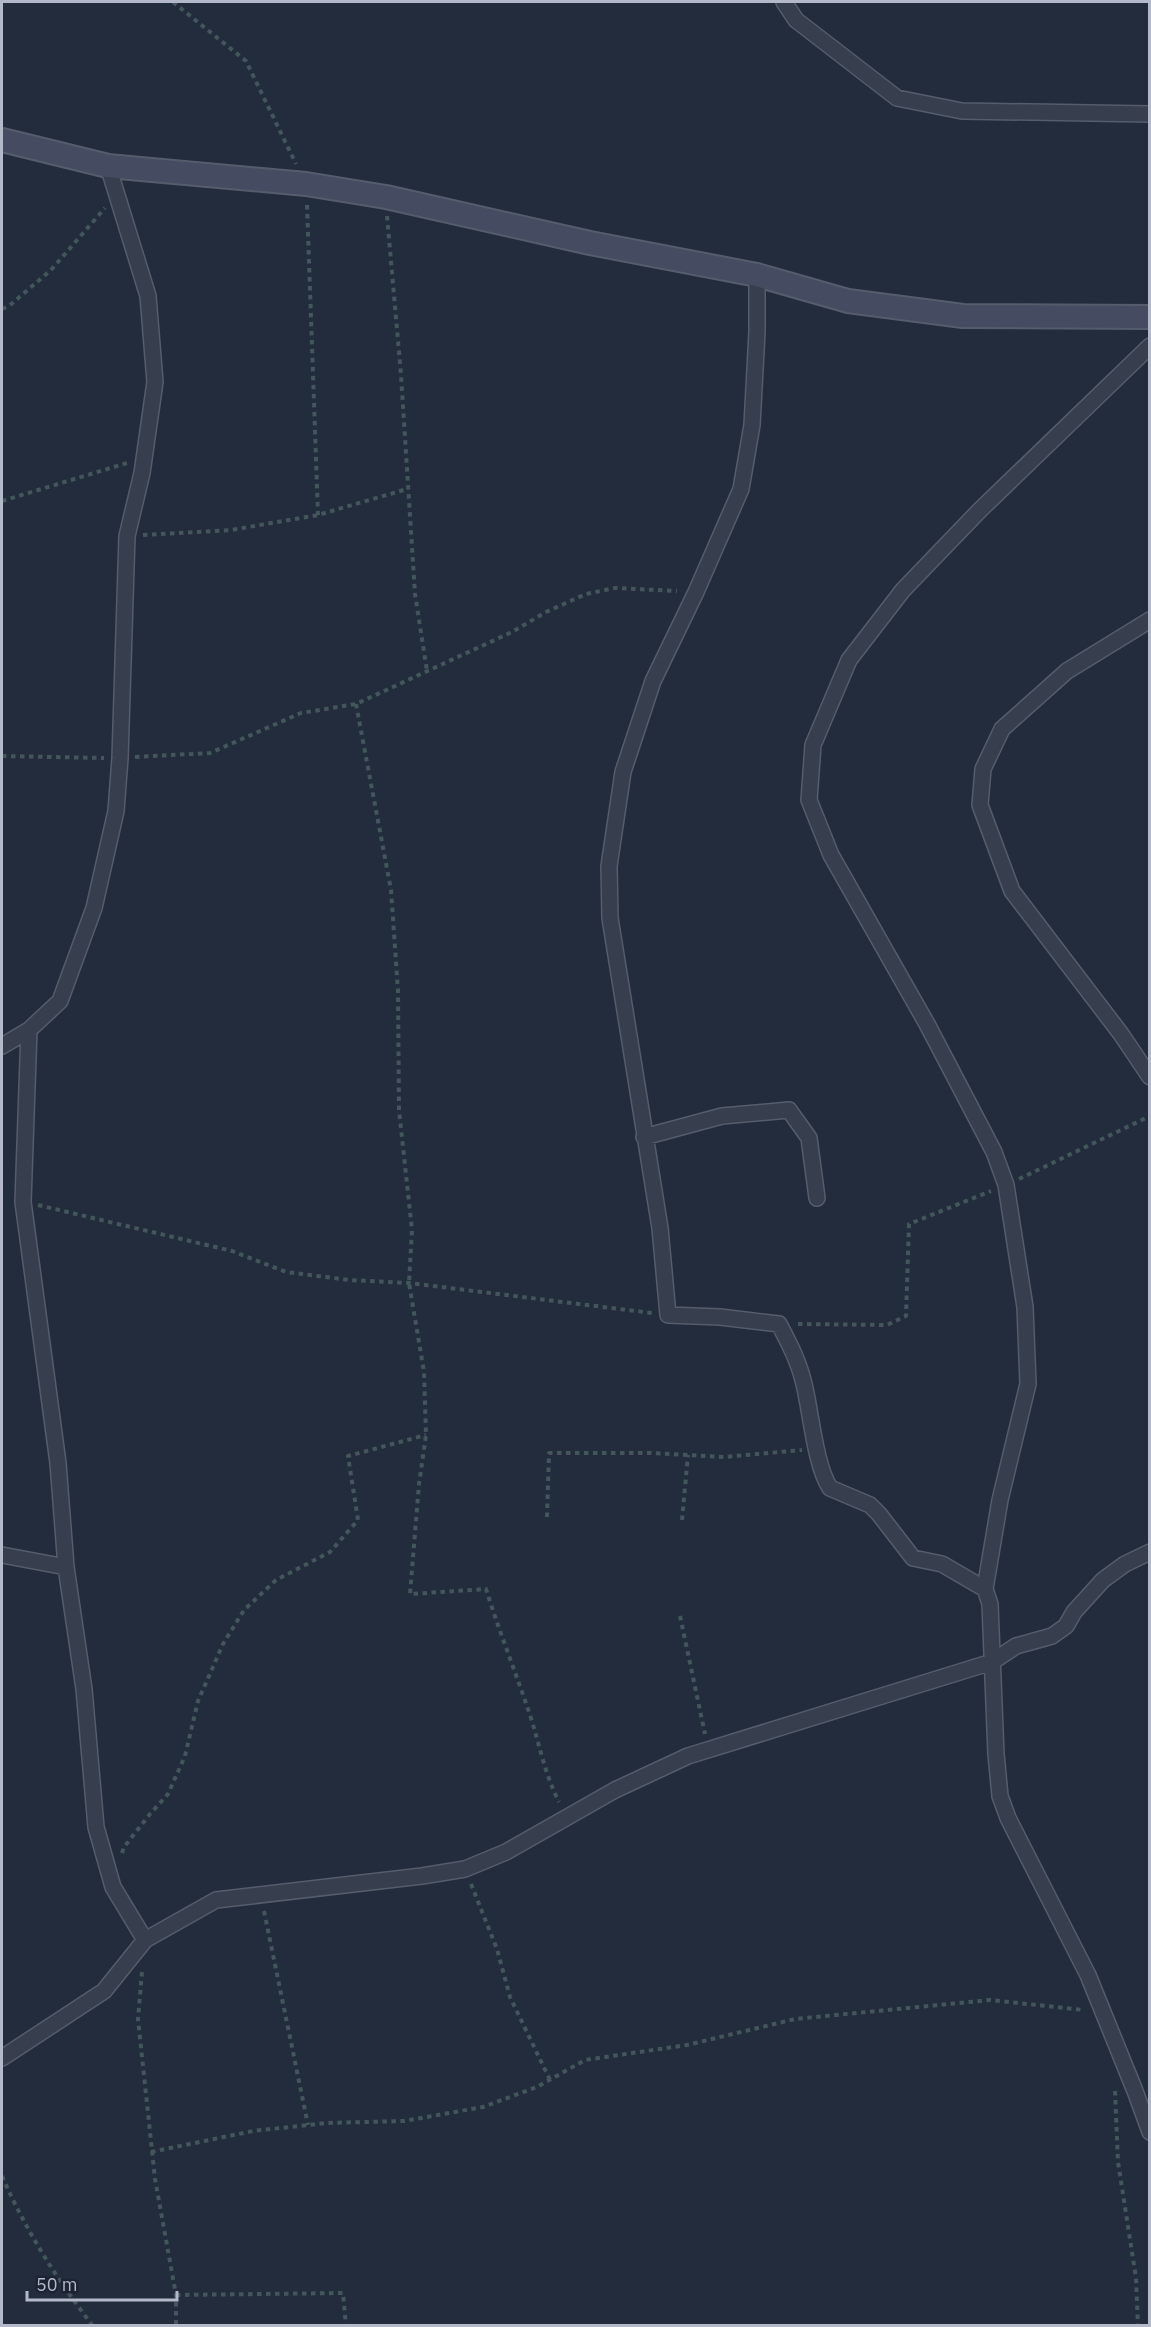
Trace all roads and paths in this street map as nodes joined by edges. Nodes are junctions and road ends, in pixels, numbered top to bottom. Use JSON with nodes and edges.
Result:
{"nodes":[{"id":1,"x":173,"y":2,"type":"edge"},
{"id":2,"x":784,"y":2,"type":"edge"},
{"id":3,"x":1149,"y":114,"type":"edge"},
{"id":4,"x":2,"y":140,"type":"edge"},
{"id":5,"x":108,"y":166,"type":"junction"},
{"id":6,"x":306,"y":184,"type":"junction"},
{"id":7,"x":117,"y":194,"type":"junction"},
{"id":8,"x":386,"y":197,"type":"junction"},
{"id":9,"x":758,"y":275,"type":"junction"},
{"id":10,"x":2,"y":309,"type":"edge"},
{"id":11,"x":1149,"y":317,"type":"edge"},
{"id":12,"x":1149,"y":346,"type":"edge"},
{"id":13,"x":144,"y":457,"type":"junction"},
{"id":14,"x":407,"y":489,"type":"junction"},
{"id":15,"x":2,"y":501,"type":"edge"},
{"id":16,"x":318,"y":515,"type":"junction"},
{"id":17,"x":127,"y":536,"type":"junction"},
{"id":18,"x":696,"y":592,"type":"junction"},
{"id":19,"x":1149,"y":620,"type":"edge"},
{"id":20,"x":427,"y":671,"type":"junction"},
{"id":21,"x":356,"y":704,"type":"junction"},
{"id":22,"x":2,"y":756,"type":"edge"},
{"id":23,"x":120,"y":758,"type":"junction"},
{"id":24,"x":29,"y":1030,"type":"junction"},
{"id":25,"x":2,"y":1046,"type":"edge"},
{"id":26,"x":1149,"y":1077,"type":"edge"},
{"id":27,"x":1149,"y":1116,"type":"edge"},
{"id":28,"x":644,"y":1137,"type":"junction"},
{"id":29,"x":1006,"y":1185,"type":"junction"},
{"id":30,"x":817,"y":1198,"type":"dead end"},
{"id":31,"x":23,"y":1202,"type":"junction"},
{"id":32,"x":410,"y":1283,"type":"junction"},
{"id":33,"x":668,"y":1316,"type":"junction"},
{"id":34,"x":779,"y":1323,"type":"junction"},
{"id":35,"x":426,"y":1435,"type":"junction"},
{"id":36,"x":818,"y":1449,"type":"junction"},
{"id":37,"x":688,"y":1455,"type":"junction"},
{"id":38,"x":547,"y":1517,"type":"dead end"},
{"id":39,"x":682,"y":1520,"type":"dead end"},
{"id":40,"x":1149,"y":1552,"type":"edge"},
{"id":41,"x":2,"y":1555,"type":"edge"},
{"id":42,"x":66,"y":1567,"type":"junction"},
{"id":43,"x":985,"y":1589,"type":"junction"},
{"id":44,"x":680,"y":1616,"type":"dead end"},
{"id":45,"x":992,"y":1662,"type":"junction"},
{"id":46,"x":709,"y":1749,"type":"junction"},
{"id":47,"x":568,"y":1819,"type":"junction"},
{"id":48,"x":465,"y":1869,"type":"junction"},
{"id":49,"x":113,"y":1887,"type":"junction"},
{"id":50,"x":261,"y":1896,"type":"junction"},
{"id":51,"x":145,"y":1940,"type":"junction"},
{"id":52,"x":1103,"y":2012,"type":"junction"},
{"id":53,"x":2,"y":2058,"type":"edge"},
{"id":54,"x":550,"y":2080,"type":"junction"},
{"id":55,"x":1115,"y":2082,"type":"dead end"},
{"id":56,"x":308,"y":2125,"type":"junction"},
{"id":57,"x":1149,"y":2132,"type":"edge"},
{"id":58,"x":152,"y":2152,"type":"junction"},
{"id":59,"x":2,"y":2176,"type":"edge"},
{"id":60,"x":176,"y":2295,"type":"junction"},
{"id":61,"x":93,"y":2325,"type":"edge"},
{"id":62,"x":176,"y":2325,"type":"edge"},
{"id":63,"x":346,"y":2325,"type":"edge"},
{"id":64,"x":1138,"y":2325,"type":"edge"}],
"edges":[{"from":1,"to":6,"type":"path"},
{"from":2,"to":3,"type":"street"},
{"from":4,"to":5,"type":"main road"},
{"from":5,"to":6,"type":"main road"},
{"from":5,"to":7,"type":"street"},
{"from":6,"to":8,"type":"main road"},
{"from":6,"to":16,"type":"path"},
{"from":7,"to":10,"type":"path"},
{"from":7,"to":13,"type":"street"},
{"from":8,"to":9,"type":"main road"},
{"from":8,"to":14,"type":"path"},
{"from":9,"to":11,"type":"main road"},
{"from":9,"to":18,"type":"street"},
{"from":12,"to":29,"type":"street"},
{"from":13,"to":15,"type":"path"},
{"from":13,"to":17,"type":"street"},
{"from":14,"to":16,"type":"path"},
{"from":14,"to":20,"type":"path"},
{"from":16,"to":17,"type":"path"},
{"from":17,"to":23,"type":"street"},
{"from":18,"to":20,"type":"path"},
{"from":18,"to":28,"type":"street"},
{"from":19,"to":26,"type":"street"},
{"from":20,"to":21,"type":"path"},
{"from":21,"to":23,"type":"path"},
{"from":21,"to":32,"type":"path"},
{"from":22,"to":23,"type":"path"},
{"from":23,"to":24,"type":"street"},
{"from":24,"to":25,"type":"street"},
{"from":24,"to":31,"type":"street"},
{"from":27,"to":29,"type":"path"},
{"from":28,"to":30,"type":"street"},
{"from":28,"to":33,"type":"street"},
{"from":29,"to":34,"type":"path"},
{"from":29,"to":43,"type":"street"},
{"from":31,"to":32,"type":"path"},
{"from":31,"to":42,"type":"street"},
{"from":32,"to":33,"type":"path"},
{"from":32,"to":35,"type":"path"},
{"from":33,"to":34,"type":"street"},
{"from":34,"to":36,"type":"street"},
{"from":35,"to":47,"type":"path"},
{"from":35,"to":49,"type":"path"},
{"from":36,"to":37,"type":"path"},
{"from":36,"to":43,"type":"street"},
{"from":37,"to":38,"type":"path"},
{"from":37,"to":39,"type":"path"},
{"from":40,"to":45,"type":"street"},
{"from":41,"to":42,"type":"street"},
{"from":42,"to":49,"type":"street"},
{"from":43,"to":45,"type":"street"},
{"from":44,"to":46,"type":"path"},
{"from":45,"to":46,"type":"street"},
{"from":45,"to":52,"type":"street"},
{"from":46,"to":47,"type":"street"},
{"from":47,"to":48,"type":"street"},
{"from":48,"to":50,"type":"street"},
{"from":48,"to":54,"type":"path"},
{"from":49,"to":51,"type":"street"},
{"from":50,"to":51,"type":"street"},
{"from":50,"to":56,"type":"path"},
{"from":51,"to":53,"type":"street"},
{"from":51,"to":58,"type":"path"},
{"from":52,"to":54,"type":"path"},
{"from":52,"to":57,"type":"street"},
{"from":54,"to":56,"type":"path"},
{"from":55,"to":64,"type":"path"},
{"from":56,"to":58,"type":"path"},
{"from":58,"to":60,"type":"path"},
{"from":59,"to":61,"type":"path"},
{"from":60,"to":62,"type":"path"},
{"from":60,"to":63,"type":"path"}]}
